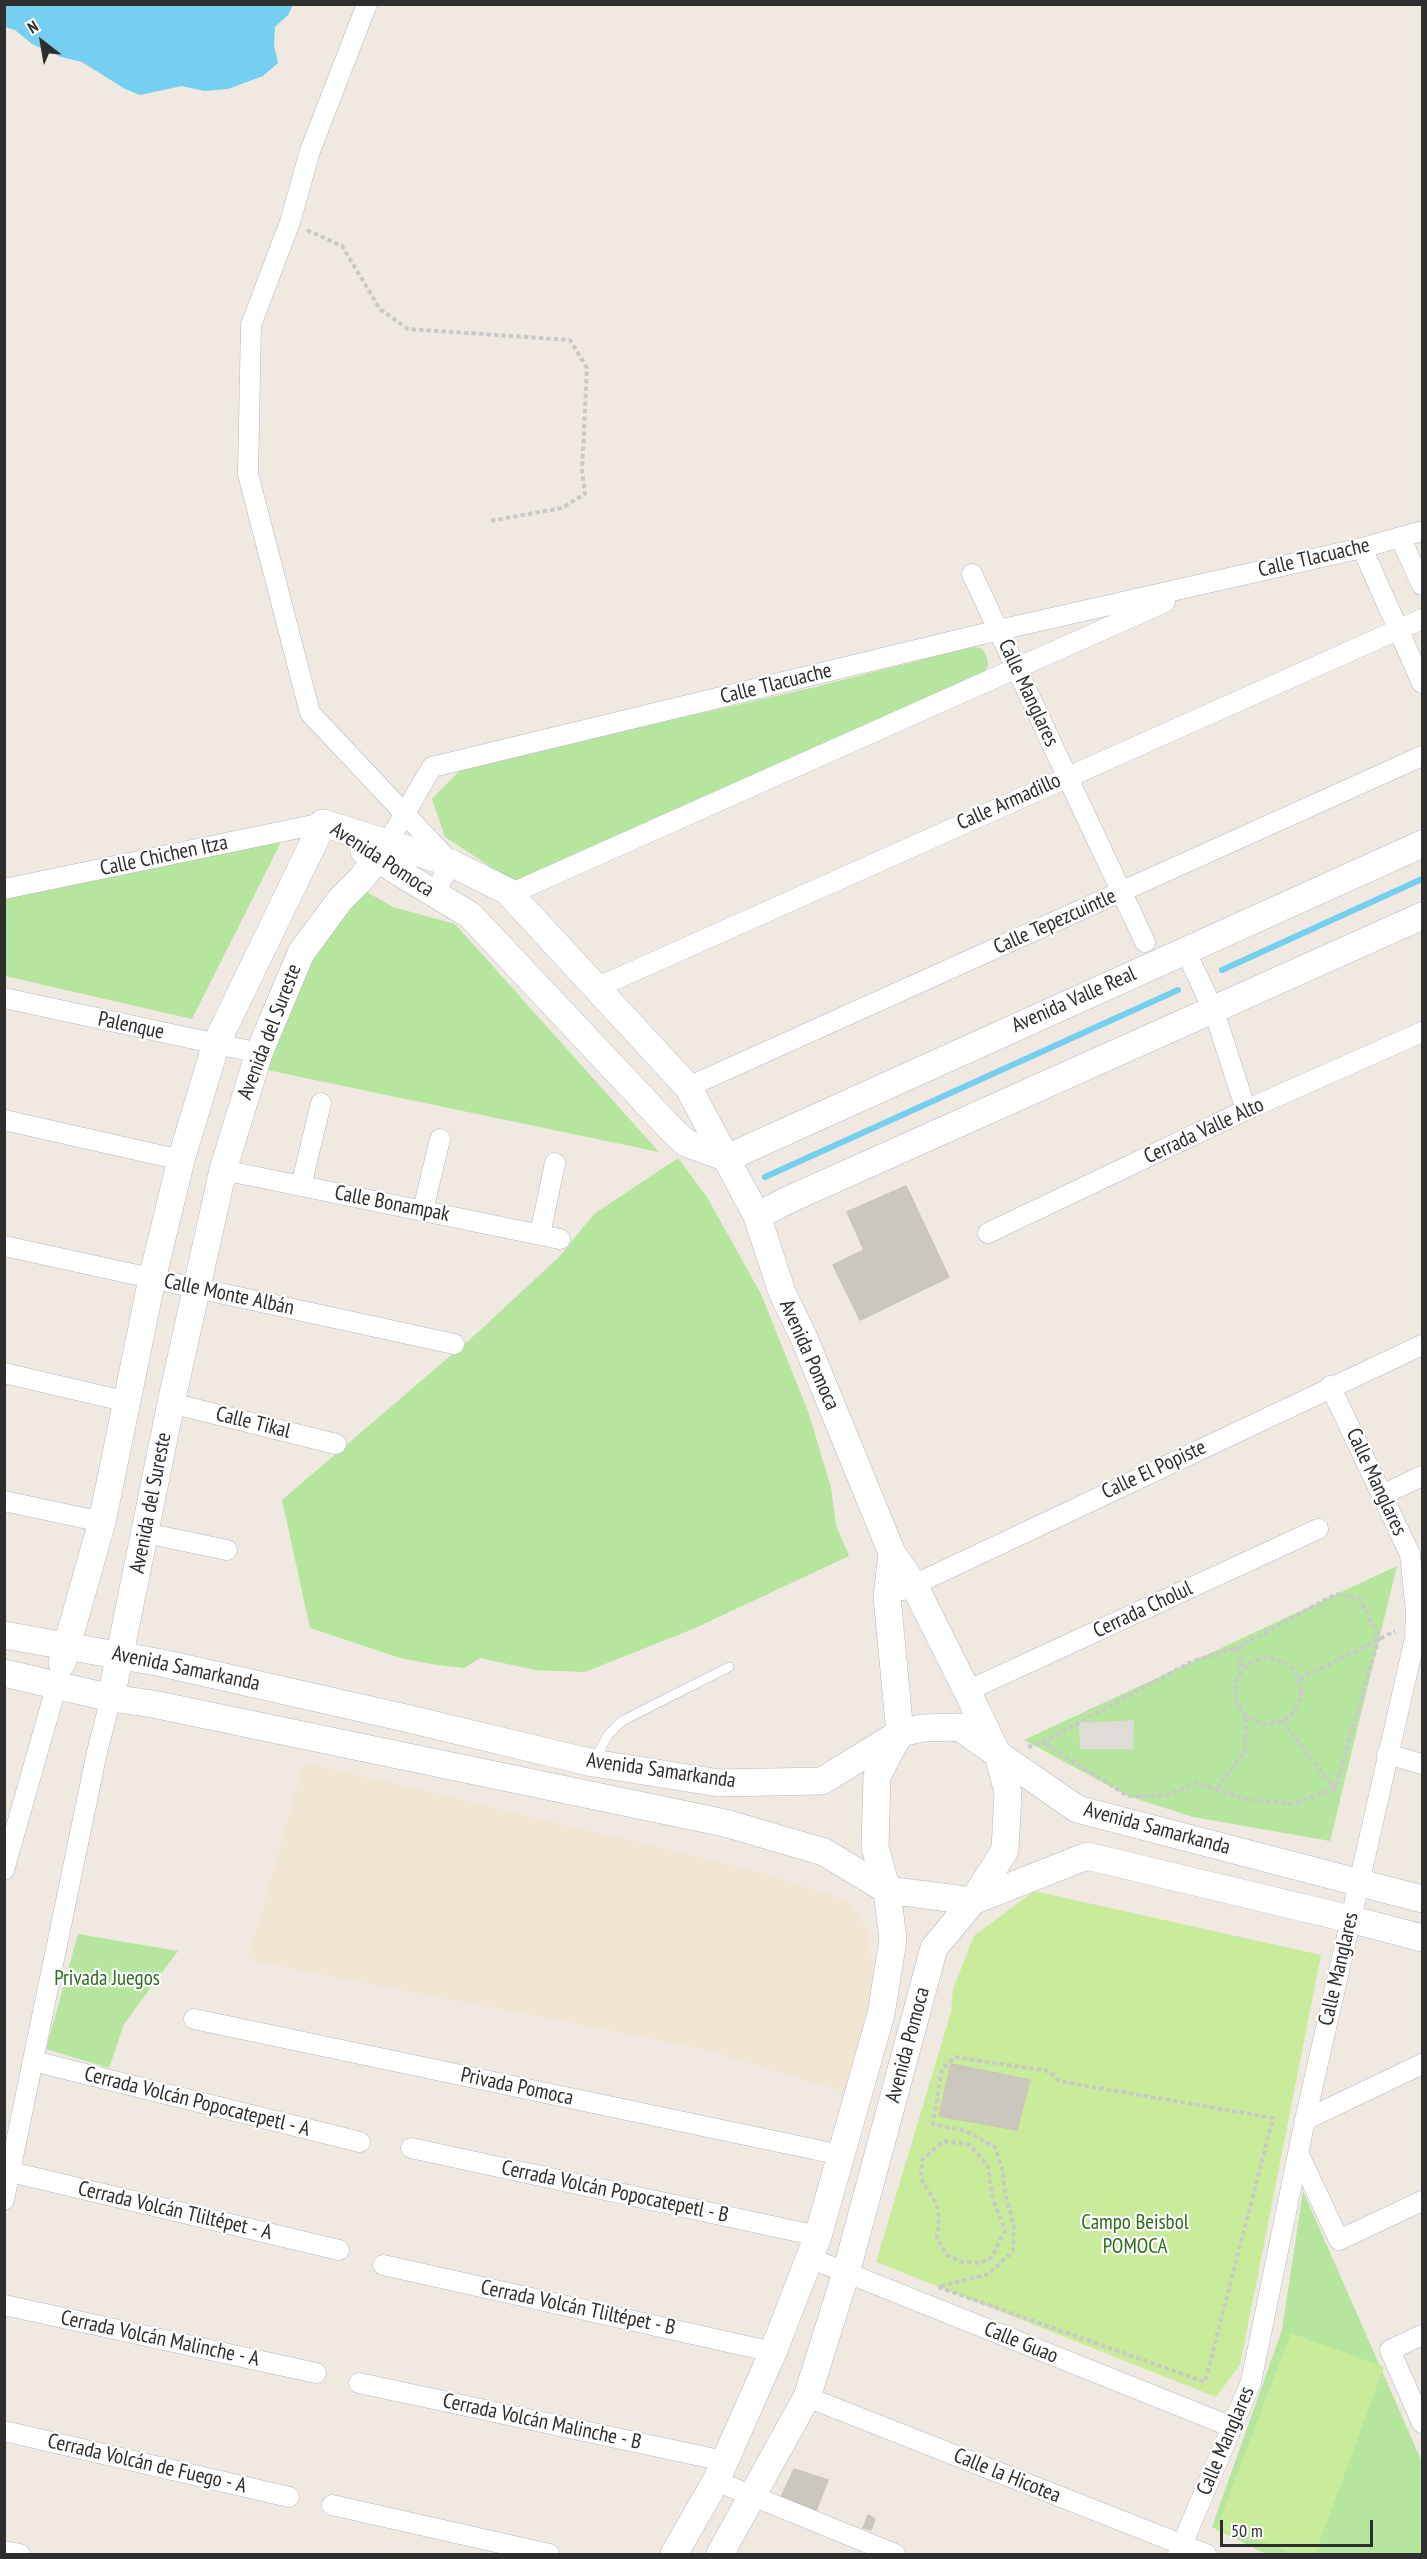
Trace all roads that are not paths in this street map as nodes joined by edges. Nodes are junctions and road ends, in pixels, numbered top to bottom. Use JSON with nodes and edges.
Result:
{"nodes":[{"id":1,"x":367,"y":4,"type":"edge"},
{"id":2,"x":1422,"y":531,"type":"edge"},
{"id":3,"x":1400,"y":537,"type":"junction"},
{"id":4,"x":1362,"y":548,"type":"junction"},
{"id":5,"x":972,"y":574,"type":"dead end"},
{"id":6,"x":1206,"y":584,"type":"junction"},
{"id":7,"x":1422,"y":585,"type":"edge"},
{"id":8,"x":1422,"y":619,"type":"edge"},
{"id":9,"x":1398,"y":629,"type":"junction"},
{"id":10,"x":999,"y":630,"type":"junction"},
{"id":11,"x":1017,"y":668,"type":"junction"},
{"id":12,"x":1422,"y":683,"type":"edge"},
{"id":13,"x":1422,"y":756,"type":"edge"},
{"id":14,"x":1067,"y":776,"type":"junction"},
{"id":15,"x":404,"y":812,"type":"junction"},
{"id":16,"x":323,"y":823,"type":"junction"},
{"id":17,"x":1422,"y":844,"type":"edge"},
{"id":18,"x":383,"y":851,"type":"junction"},
{"id":19,"x":451,"y":863,"type":"junction"},
{"id":20,"x":4,"y":889,"type":"edge"},
{"id":21,"x":1122,"y":892,"type":"junction"},
{"id":22,"x":434,"y":894,"type":"junction"},
{"id":23,"x":510,"y":894,"type":"junction"},
{"id":24,"x":1422,"y":916,"type":"edge"},
{"id":25,"x":1145,"y":942,"type":"dead end"},
{"id":26,"x":1185,"y":950,"type":"junction"},
{"id":27,"x":596,"y":988,"type":"junction"},
{"id":28,"x":4,"y":998,"type":"edge"},
{"id":29,"x":1214,"y":1011,"type":"junction"},
{"id":30,"x":1422,"y":1032,"type":"edge"},
{"id":31,"x":216,"y":1044,"type":"junction"},
{"id":32,"x":258,"y":1053,"type":"junction"},
{"id":33,"x":688,"y":1087,"type":"junction"},
{"id":34,"x":321,"y":1103,"type":"dead end"},
{"id":35,"x":1246,"y":1110,"type":"junction"},
{"id":36,"x":4,"y":1120,"type":"edge"},
{"id":37,"x":440,"y":1139,"type":"dead end"},
{"id":38,"x":727,"y":1158,"type":"junction"},
{"id":39,"x":181,"y":1160,"type":"junction"},
{"id":40,"x":555,"y":1163,"type":"dead end"},
{"id":41,"x":224,"y":1170,"type":"junction"},
{"id":42,"x":301,"y":1186,"type":"junction"},
{"id":43,"x":423,"y":1210,"type":"junction"},
{"id":44,"x":757,"y":1216,"type":"junction"},
{"id":45,"x":988,"y":1233,"type":"dead end"},
{"id":46,"x":540,"y":1234,"type":"junction"},
{"id":47,"x":560,"y":1239,"type":"dead end"},
{"id":48,"x":4,"y":1246,"type":"edge"},
{"id":49,"x":152,"y":1280,"type":"junction"},
{"id":50,"x":197,"y":1287,"type":"junction"},
{"id":51,"x":454,"y":1344,"type":"dead end"},
{"id":52,"x":1422,"y":1344,"type":"edge"},
{"id":53,"x":4,"y":1373,"type":"edge"},
{"id":54,"x":1330,"y":1386,"type":"junction"},
{"id":55,"x":128,"y":1402,"type":"junction"},
{"id":56,"x":171,"y":1403,"type":"junction"},
{"id":57,"x":336,"y":1444,"type":"dead end"},
{"id":58,"x":1422,"y":1476,"type":"edge"},
{"id":59,"x":1382,"y":1495,"type":"junction"},
{"id":60,"x":4,"y":1501,"type":"edge"},
{"id":61,"x":102,"y":1522,"type":"junction"},
{"id":62,"x":1318,"y":1529,"type":"dead end"},
{"id":63,"x":145,"y":1533,"type":"junction"},
{"id":64,"x":227,"y":1550,"type":"dead end"},
{"id":65,"x":892,"y":1553,"type":"junction"},
{"id":66,"x":914,"y":1585,"type":"junction"},
{"id":67,"x":887,"y":1597,"type":"junction"},
{"id":68,"x":1419,"y":1611,"type":"edge"},
{"id":69,"x":4,"y":1635,"type":"edge"},
{"id":70,"x":1419,"y":1639,"type":"edge"},
{"id":71,"x":66,"y":1646,"type":"junction"},
{"id":72,"x":120,"y":1654,"type":"junction"},
{"id":73,"x":729,"y":1667,"type":"dead end"},
{"id":74,"x":4,"y":1673,"type":"edge"},
{"id":75,"x":57,"y":1684,"type":"junction"},
{"id":76,"x":967,"y":1691,"type":"junction"},
{"id":77,"x":111,"y":1698,"type":"junction"},
{"id":78,"x":401,"y":1717,"type":"junction"},
{"id":79,"x":900,"y":1733,"type":"junction"},
{"id":80,"x":393,"y":1753,"type":"junction"},
{"id":81,"x":1388,"y":1754,"type":"junction"},
{"id":82,"x":998,"y":1755,"type":"junction"},
{"id":83,"x":593,"y":1763,"type":"junction"},
{"id":84,"x":1422,"y":1764,"type":"edge"},
{"id":85,"x":4,"y":1870,"type":"edge"},
{"id":86,"x":1358,"y":1883,"type":"junction"},
{"id":87,"x":887,"y":1890,"type":"junction"},
{"id":88,"x":1422,"y":1899,"type":"edge"},
{"id":89,"x":973,"y":1901,"type":"junction"},
{"id":90,"x":1350,"y":1919,"type":"junction"},
{"id":91,"x":1422,"y":1938,"type":"edge"},
{"id":92,"x":194,"y":2019,"type":"dead end"},
{"id":93,"x":870,"y":2053,"type":"junction"},
{"id":94,"x":33,"y":2061,"type":"junction"},
{"id":95,"x":903,"y":2062,"type":"junction"},
{"id":96,"x":1422,"y":2064,"type":"edge"},
{"id":97,"x":1305,"y":2120,"type":"junction"},
{"id":98,"x":360,"y":2142,"type":"dead end"},
{"id":99,"x":411,"y":2148,"type":"dead end"},
{"id":100,"x":841,"y":2155,"type":"junction"},
{"id":101,"x":1299,"y":2156,"type":"junction"},
{"id":102,"x":11,"y":2172,"type":"junction"},
{"id":103,"x":4,"y":2200,"type":"edge"},
{"id":104,"x":1422,"y":2201,"type":"edge"},
{"id":105,"x":814,"y":2247,"type":"junction"},
{"id":106,"x":339,"y":2250,"type":"dead end"},
{"id":107,"x":383,"y":2265,"type":"dead end"},
{"id":108,"x":846,"y":2273,"type":"junction"},
{"id":109,"x":4,"y":2305,"type":"edge"},
{"id":110,"x":1422,"y":2336,"type":"edge"},
{"id":111,"x":773,"y":2352,"type":"junction"},
{"id":112,"x":316,"y":2373,"type":"dead end"},
{"id":113,"x":359,"y":2383,"type":"dead end"},
{"id":114,"x":807,"y":2397,"type":"junction"},
{"id":115,"x":1422,"y":2423,"type":"edge"},
{"id":116,"x":1232,"y":2427,"type":"junction"},
{"id":117,"x":4,"y":2431,"type":"edge"},
{"id":118,"x":720,"y":2471,"type":"junction"},
{"id":119,"x":752,"y":2496,"type":"junction"},
{"id":120,"x":289,"y":2497,"type":"dead end"},
{"id":121,"x":332,"y":2505,"type":"dead end"},
{"id":122,"x":1180,"y":2550,"type":"edge"},
{"id":123,"x":4,"y":2551,"type":"edge"},
{"id":124,"x":20,"y":2554,"type":"edge"},
{"id":125,"x":549,"y":2554,"type":"edge"},
{"id":126,"x":674,"y":2554,"type":"edge"},
{"id":127,"x":720,"y":2554,"type":"edge"},
{"id":128,"x":895,"y":2554,"type":"edge"},
{"id":129,"x":1206,"y":2554,"type":"edge"}],
"edges":[{"from":1,"to":15,"type":"street"},
{"from":2,"to":3,"type":"street","name":"Calle Tlacuache"},
{"from":3,"to":4,"type":"street","name":"Calle Tlacuache"},
{"from":3,"to":7,"type":"street"},
{"from":4,"to":6,"type":"street","name":"Calle Tlacuache"},
{"from":4,"to":9,"type":"street"},
{"from":5,"to":10,"type":"street","name":"Calle Manglares"},
{"from":6,"to":10,"type":"street","name":"Calle Tlacuache"},
{"from":6,"to":11,"type":"street","name":"Calle Tlacuache"},
{"from":8,"to":9,"type":"street","name":"Calle Armadillo"},
{"from":9,"to":12,"type":"street"},
{"from":9,"to":14,"type":"street","name":"Calle Armadillo"},
{"from":10,"to":11,"type":"street","name":"Calle Manglares"},
{"from":10,"to":15,"type":"street","name":"Calle Tlacuache"},
{"from":11,"to":14,"type":"street","name":"Calle Manglares"},
{"from":11,"to":23,"type":"street","name":"Calle Tlacuache"},
{"from":13,"to":21,"type":"street","name":"Calle Tepezcuintle"},
{"from":14,"to":21,"type":"street","name":"Calle Manglares"},
{"from":14,"to":27,"type":"street","name":"Calle Armadillo"},
{"from":15,"to":18,"type":"street","name":"Calle Tlacuache"},
{"from":15,"to":19,"type":"street"},
{"from":16,"to":18,"type":"street","name":"Avenida Pomoca"},
{"from":16,"to":20,"type":"street","name":"Calle Chichen Itza"},
{"from":16,"to":31,"type":"street","name":"Avenida del Sureste"},
{"from":17,"to":26,"type":"street","name":"Avenida Valle Real"},
{"from":18,"to":19,"type":"street","name":"Avenida Pomoca"},
{"from":18,"to":22,"type":"street","name":"Avenida Pomoca"},
{"from":18,"to":32,"type":"street","name":"Avenida del Sureste"},
{"from":19,"to":22,"type":"street"},
{"from":19,"to":23,"type":"street","name":"Avenida Pomoca"},
{"from":21,"to":25,"type":"street","name":"Calle Manglares"},
{"from":21,"to":33,"type":"street","name":"Calle Tepezcuintle"},
{"from":22,"to":38,"type":"street","name":"Avenida Pomoca"},
{"from":23,"to":27,"type":"street","name":"Avenida Pomoca"},
{"from":24,"to":29,"type":"street"},
{"from":26,"to":29,"type":"street"},
{"from":26,"to":38,"type":"street","name":"Avenida Valle Real"},
{"from":27,"to":33,"type":"street","name":"Avenida Pomoca"},
{"from":28,"to":31,"type":"street","name":"Palenque"},
{"from":29,"to":35,"type":"street"},
{"from":29,"to":44,"type":"street"},
{"from":30,"to":35,"type":"street","name":"Cerrada Valle Alto"},
{"from":31,"to":32,"type":"street","name":"Palenque"},
{"from":31,"to":39,"type":"street","name":"Avenida del Sureste"},
{"from":32,"to":41,"type":"street","name":"Avenida del Sureste"},
{"from":33,"to":38,"type":"street","name":"Avenida Pomoca"},
{"from":34,"to":42,"type":"street"},
{"from":35,"to":45,"type":"street","name":"Cerrada Valle Alto"},
{"from":36,"to":39,"type":"street"},
{"from":37,"to":43,"type":"street"},
{"from":38,"to":44,"type":"street","name":"Avenida Pomoca"},
{"from":39,"to":49,"type":"street","name":"Avenida del Sureste"},
{"from":40,"to":46,"type":"street"},
{"from":41,"to":42,"type":"street","name":"Calle Bonampak"},
{"from":41,"to":50,"type":"street","name":"Avenida del Sureste"},
{"from":42,"to":43,"type":"street","name":"Calle Bonampak"},
{"from":43,"to":46,"type":"street","name":"Calle Bonampak"},
{"from":44,"to":65,"type":"street","name":"Avenida Pomoca"},
{"from":46,"to":47,"type":"street","name":"Calle Bonampak"},
{"from":48,"to":49,"type":"street","name":"Calle Monte Albán"},
{"from":49,"to":50,"type":"street","name":"Calle Monte Albán"},
{"from":49,"to":55,"type":"street","name":"Avenida del Sureste"},
{"from":50,"to":51,"type":"street","name":"Calle Monte Albán"},
{"from":50,"to":56,"type":"street","name":"Avenida del Sureste"},
{"from":52,"to":54,"type":"street","name":"Calle El Popiste"},
{"from":53,"to":55,"type":"street"},
{"from":54,"to":59,"type":"street","name":"Calle Manglares"},
{"from":54,"to":66,"type":"street","name":"Calle El Popiste"},
{"from":55,"to":61,"type":"street","name":"Avenida del Sureste"},
{"from":56,"to":57,"type":"street","name":"Calle Tikal"},
{"from":56,"to":63,"type":"street","name":"Avenida del Sureste"},
{"from":58,"to":59,"type":"street"},
{"from":59,"to":68,"type":"street","name":"Calle Manglares"},
{"from":60,"to":61,"type":"street"},
{"from":61,"to":71,"type":"street","name":"Avenida del Sureste"},
{"from":62,"to":76,"type":"street","name":"Cerrada Cholul"},
{"from":63,"to":64,"type":"street"},
{"from":63,"to":72,"type":"street","name":"Avenida del Sureste"},
{"from":65,"to":66,"type":"street","name":"Avenida Pomoca"},
{"from":65,"to":67,"type":"street","name":"Avenida Pomoca"},
{"from":66,"to":67,"type":"street","name":"Calle El Popiste"},
{"from":66,"to":76,"type":"street","name":"Avenida Pomoca"},
{"from":67,"to":79,"type":"street","name":"Avenida Pomoca"},
{"from":68,"to":70,"type":"street","name":"Calle Manglares"},
{"from":69,"to":71,"type":"street","name":"Avenida Samarkanda"},
{"from":70,"to":81,"type":"street","name":"Calle Manglares"},
{"from":71,"to":72,"type":"street","name":"Avenida Samarkanda"},
{"from":71,"to":75,"type":"street","name":"Avenida del Sureste"},
{"from":72,"to":77,"type":"street","name":"Avenida del Sureste"},
{"from":72,"to":78,"type":"street","name":"Avenida Samarkanda"},
{"from":73,"to":83,"type":"lane"},
{"from":74,"to":75,"type":"street","name":"Avenida Samarkanda"},
{"from":75,"to":77,"type":"street","name":"Avenida Samarkanda"},
{"from":75,"to":85,"type":"street"},
{"from":76,"to":82,"type":"street","name":"Avenida Pomoca"},
{"from":77,"to":80,"type":"street","name":"Avenida Samarkanda"},
{"from":77,"to":94,"type":"street","name":"Avenida del Sureste"},
{"from":78,"to":80,"type":"street"},
{"from":78,"to":83,"type":"street","name":"Avenida Samarkanda"},
{"from":79,"to":82,"type":"street","name":"Avenida Samarkanda"},
{"from":79,"to":83,"type":"street","name":"Avenida Samarkanda"},
{"from":79,"to":87,"type":"street","name":"Avenida Pomoca"},
{"from":80,"to":87,"type":"street","name":"Avenida Samarkanda"},
{"from":81,"to":84,"type":"street"},
{"from":81,"to":86,"type":"street","name":"Calle Manglares"},
{"from":82,"to":86,"type":"street","name":"Avenida Samarkanda"},
{"from":82,"to":89,"type":"street","name":"Avenida Pomoca"},
{"from":86,"to":88,"type":"street","name":"Avenida Samarkanda"},
{"from":86,"to":90,"type":"street","name":"Calle Manglares"},
{"from":87,"to":89,"type":"street","name":"Avenida Samarkanda"},
{"from":87,"to":93,"type":"street","name":"Avenida Pomoca"},
{"from":89,"to":90,"type":"street","name":"Avenida Samarkanda"},
{"from":89,"to":95,"type":"street","name":"Avenida Pomoca"},
{"from":90,"to":91,"type":"street","name":"Avenida Samarkanda"},
{"from":90,"to":97,"type":"street","name":"Calle Manglares"},
{"from":92,"to":100,"type":"street","name":"Privada Pomoca"},
{"from":93,"to":95,"type":"street"},
{"from":93,"to":100,"type":"street","name":"Avenida Pomoca"},
{"from":94,"to":98,"type":"street","name":"Cerrada Volcán Popocatepetl - A"},
{"from":94,"to":102,"type":"street","name":"Avenida del Sureste"},
{"from":95,"to":108,"type":"street","name":"Avenida Pomoca"},
{"from":96,"to":97,"type":"street"},
{"from":97,"to":101,"type":"street","name":"Calle Manglares"},
{"from":99,"to":105,"type":"street","name":"Cerrada Volcán Popocatepetl - B"},
{"from":100,"to":105,"type":"street","name":"Avenida Pomoca"},
{"from":101,"to":104,"type":"street"},
{"from":101,"to":116,"type":"street","name":"Calle Manglares"},
{"from":102,"to":103,"type":"street","name":"Avenida del Sureste"},
{"from":102,"to":106,"type":"street","name":"Cerrada Volcán Tliltépet - A"},
{"from":105,"to":108,"type":"street","name":"Calle Guao"},
{"from":105,"to":111,"type":"street","name":"Avenida Pomoca"},
{"from":107,"to":111,"type":"street","name":"Cerrada Volcán Tliltépet - B"},
{"from":108,"to":114,"type":"street","name":"Avenida Pomoca"},
{"from":108,"to":116,"type":"street","name":"Calle Guao"},
{"from":109,"to":112,"type":"street","name":"Cerrada Volcán Malinche - A"},
{"from":110,"to":115,"type":"street"},
{"from":111,"to":118,"type":"street","name":"Avenida Pomoca"},
{"from":113,"to":118,"type":"street","name":"Cerrada Volcán Malinche - B"},
{"from":114,"to":119,"type":"street","name":"Avenida Pomoca"},
{"from":114,"to":122,"type":"street","name":"Calle la Hicotea"},
{"from":116,"to":122,"type":"street","name":"Calle Manglares"},
{"from":117,"to":120,"type":"street","name":"Cerrada Volcán de Fuego - A"},
{"from":118,"to":119,"type":"street","name":"Cerrada Volcán Malinche - B"},
{"from":118,"to":126,"type":"street","name":"Avenida Pomoca"},
{"from":119,"to":127,"type":"street","name":"Avenida Pomoca"},
{"from":119,"to":128,"type":"street","name":"Cerrada Volcán Malinche - B"},
{"from":121,"to":125,"type":"street"},
{"from":122,"to":129,"type":"street","name":"Calle la Hicotea"},
{"from":123,"to":124,"type":"street"}]}
